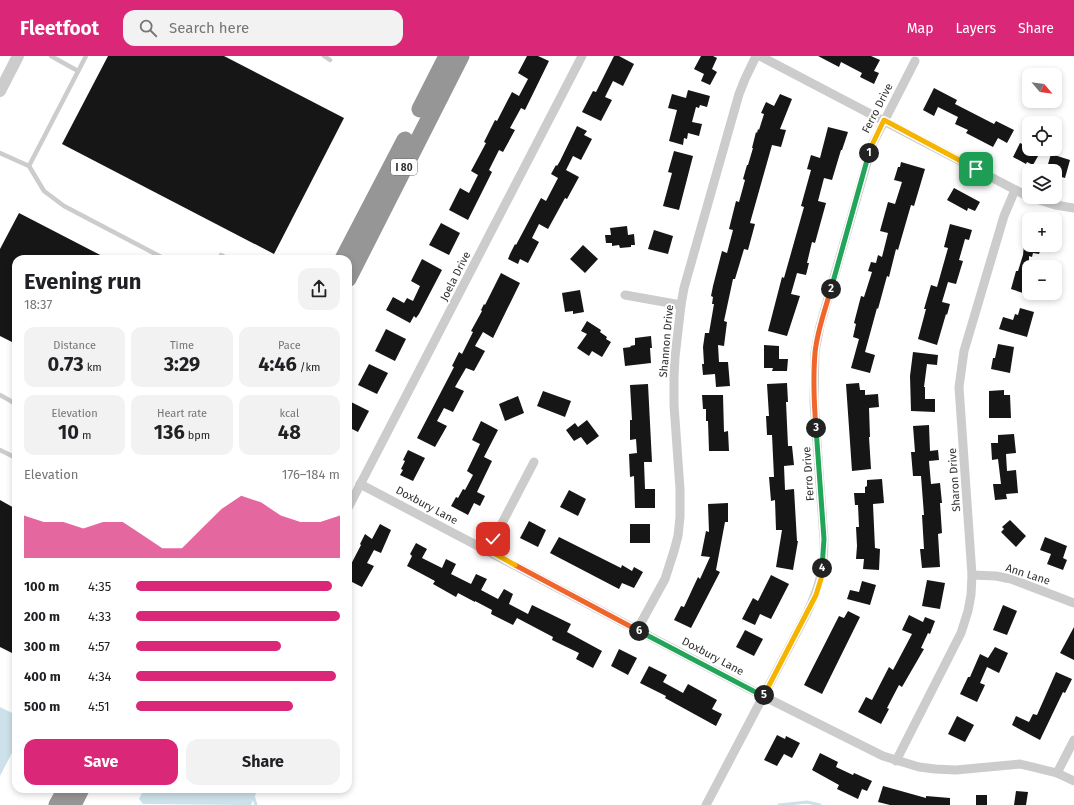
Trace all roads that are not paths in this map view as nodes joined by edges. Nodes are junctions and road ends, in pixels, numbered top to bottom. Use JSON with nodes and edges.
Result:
{"nodes":[{"id":1,"x":18,"y":56,"type":"edge"},
{"id":2,"x":51,"y":56,"type":"edge"},
{"id":3,"x":86,"y":56,"type":"edge"},
{"id":4,"x":324,"y":56,"type":"edge"},
{"id":5,"x":447,"y":56,"type":"edge"},
{"id":6,"x":461,"y":56,"type":"edge"},
{"id":7,"x":582,"y":56,"type":"edge"},
{"id":8,"x":756,"y":56,"type":"edge"},
{"id":9,"x":760,"y":56,"type":"edge"},
{"id":10,"x":330,"y":60,"type":"dead end"},
{"id":11,"x":916,"y":60,"type":"dead end"},
{"id":12,"x":78,"y":71,"type":"junction"},
{"id":13,"x":3,"y":76,"type":"edge"},
{"id":14,"x":0,"y":91,"type":"edge"},
{"id":15,"x":884,"y":120,"type":"junction"},
{"id":16,"x":0,"y":153,"type":"edge"},
{"id":17,"x":29,"y":166,"type":"junction"},
{"id":18,"x":1015,"y":190,"type":"junction"},
{"id":19,"x":1022,"y":193,"type":"edge"},
{"id":20,"x":1052,"y":204,"type":"edge"},
{"id":21,"x":1074,"y":208,"type":"edge"},
{"id":22,"x":157,"y":255,"type":"edge"},
{"id":23,"x":345,"y":255,"type":"edge"},
{"id":24,"x":352,"y":271,"type":"edge"},
{"id":25,"x":625,"y":295,"type":"dead end"},
{"id":26,"x":681,"y":305,"type":"junction"},
{"id":27,"x":0,"y":396,"type":"edge"},
{"id":28,"x":12,"y":402,"type":"edge"},
{"id":29,"x":0,"y":450,"type":"edge"},
{"id":30,"x":12,"y":456,"type":"edge"},
{"id":31,"x":534,"y":462,"type":"dead end"},
{"id":32,"x":360,"y":484,"type":"junction"},
{"id":33,"x":352,"y":500,"type":"edge"},
{"id":34,"x":488,"y":550,"type":"junction"},
{"id":35,"x":972,"y":575,"type":"junction"},
{"id":36,"x":1074,"y":603,"type":"edge"},
{"id":37,"x":637,"y":630,"type":"junction"},
{"id":38,"x":763,"y":696,"type":"junction"},
{"id":39,"x":1074,"y":740,"type":"edge"},
{"id":40,"x":896,"y":761,"type":"junction"},
{"id":41,"x":1058,"y":773,"type":"junction"},
{"id":42,"x":1074,"y":781,"type":"edge"},
{"id":43,"x":64,"y":793,"type":"edge"},
{"id":44,"x":79,"y":793,"type":"edge"},
{"id":45,"x":57,"y":805,"type":"edge"},
{"id":46,"x":73,"y":805,"type":"edge"},
{"id":47,"x":706,"y":805,"type":"edge"}],
"edges":[{"from":1,"to":13,"type":"street"},
{"from":2,"to":12,"type":"lane"},
{"from":3,"to":12,"type":"lane"},
{"from":4,"to":10,"type":"lane"},
{"from":5,"to":23,"type":"highway","number":"I 80"},
{"from":6,"to":24,"type":"highway","number":"I 80"},
{"from":7,"to":32,"type":"street","name":"Joela Drive"},
{"from":8,"to":26,"type":"street","name":"Shannon Drive"},
{"from":9,"to":15,"type":"street"},
{"from":11,"to":15,"type":"street","name":"Ferro Drive"},
{"from":12,"to":17,"type":"lane"},
{"from":13,"to":14,"type":"street"},
{"from":15,"to":18,"type":"street"},
{"from":15,"to":38,"type":"street","name":"Ferro Drive"},
{"from":16,"to":17,"type":"lane"},
{"from":17,"to":22,"type":"lane"},
{"from":18,"to":19,"type":"street"},
{"from":18,"to":35,"type":"street","name":"Sharon Drive"},
{"from":20,"to":21,"type":"street"},
{"from":25,"to":26,"type":"street"},
{"from":26,"to":37,"type":"street","name":"Shannon Drive"},
{"from":27,"to":28,"type":"lane"},
{"from":29,"to":30,"type":"lane"},
{"from":31,"to":34,"type":"street"},
{"from":32,"to":33,"type":"street","name":"Joela Drive"},
{"from":32,"to":34,"type":"street","name":"Doxbury Lane"},
{"from":34,"to":37,"type":"street","name":"Doxbury Lane"},
{"from":35,"to":36,"type":"street","name":"Ann Lane"},
{"from":35,"to":40,"type":"street","name":"Sharon Drive"},
{"from":37,"to":38,"type":"street","name":"Doxbury Lane"},
{"from":38,"to":40,"type":"street","name":"Doxbury Lane"},
{"from":38,"to":47,"type":"street","name":"Ferro Drive"},
{"from":39,"to":41,"type":"street"},
{"from":40,"to":41,"type":"street","name":"Doxbury Lane"},
{"from":41,"to":42,"type":"street","name":"Doxbury Lane"},
{"from":43,"to":45,"type":"highway"},
{"from":44,"to":46,"type":"highway"}]}
